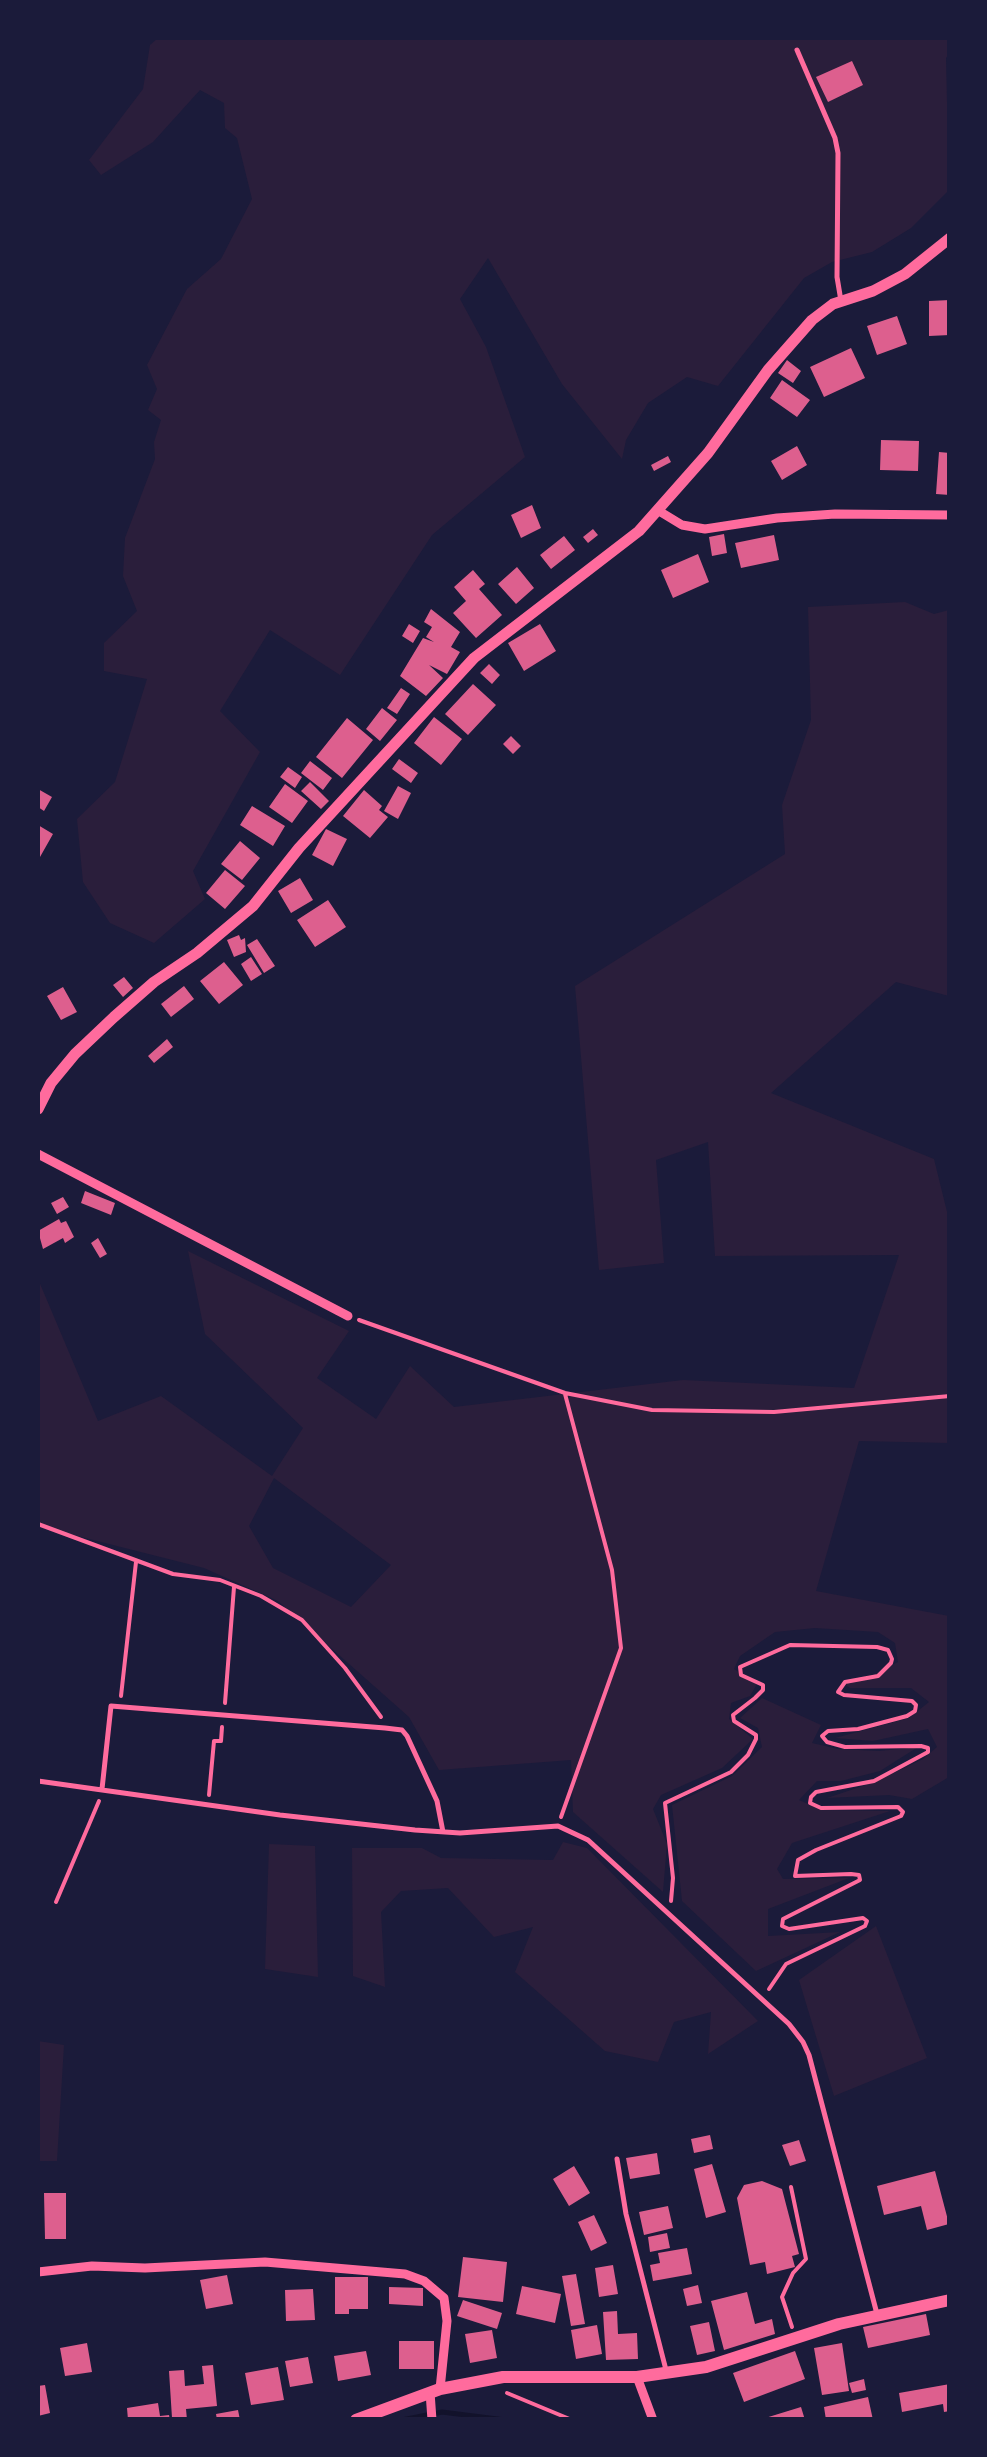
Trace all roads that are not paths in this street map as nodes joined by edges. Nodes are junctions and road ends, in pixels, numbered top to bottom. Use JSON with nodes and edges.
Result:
{"nodes":[{"id":1,"x":796,"y":50,"type":"dead end"},
{"id":2,"x":950,"y":238,"type":"edge"},
{"id":3,"x":841,"y":300,"type":"junction"},
{"id":4,"x":660,"y":511,"type":"junction"},
{"id":5,"x":950,"y":514,"type":"edge"},
{"id":6,"x":38,"y":1109,"type":"edge"},
{"id":7,"x":38,"y":1154,"type":"edge"},
{"id":8,"x":348,"y":1316,"type":"road end"},
{"id":9,"x":38,"y":1781,"type":"edge"},
{"id":10,"x":102,"y":1790,"type":"junction"},
{"id":11,"x":443,"y":1832,"type":"junction"},
{"id":12,"x":617,"y":2159,"type":"dead end"},
{"id":13,"x":38,"y":2272,"type":"edge"},
{"id":14,"x":950,"y":2300,"type":"edge"},
{"id":15,"x":877,"y":2314,"type":"junction"},
{"id":16,"x":666,"y":2372,"type":"junction"},
{"id":17,"x":638,"y":2377,"type":"junction"},
{"id":18,"x":435,"y":2390,"type":"junction"},
{"id":19,"x":431,"y":2415,"type":"edge"},
{"id":20,"x":356,"y":2420,"type":"edge"},
{"id":21,"x":653,"y":2420,"type":"edge"}],
"edges":[{"from":1,"to":3,"type":"lane"},
{"from":2,"to":3,"type":"street"},
{"from":3,"to":4,"type":"street"},
{"from":4,"to":5,"type":"street"},
{"from":4,"to":6,"type":"street"},
{"from":7,"to":8,"type":"street"},
{"from":9,"to":10,"type":"lane"},
{"from":10,"to":11,"type":"lane"},
{"from":10,"to":11,"type":"lane"},
{"from":11,"to":15,"type":"lane"},
{"from":12,"to":16,"type":"lane"},
{"from":13,"to":18,"type":"street"},
{"from":14,"to":15,"type":"main road"},
{"from":15,"to":16,"type":"main road"},
{"from":16,"to":17,"type":"main road"},
{"from":17,"to":18,"type":"main road"},
{"from":17,"to":21,"type":"street"},
{"from":18,"to":19,"type":"street"},
{"from":18,"to":20,"type":"main road"}]}
